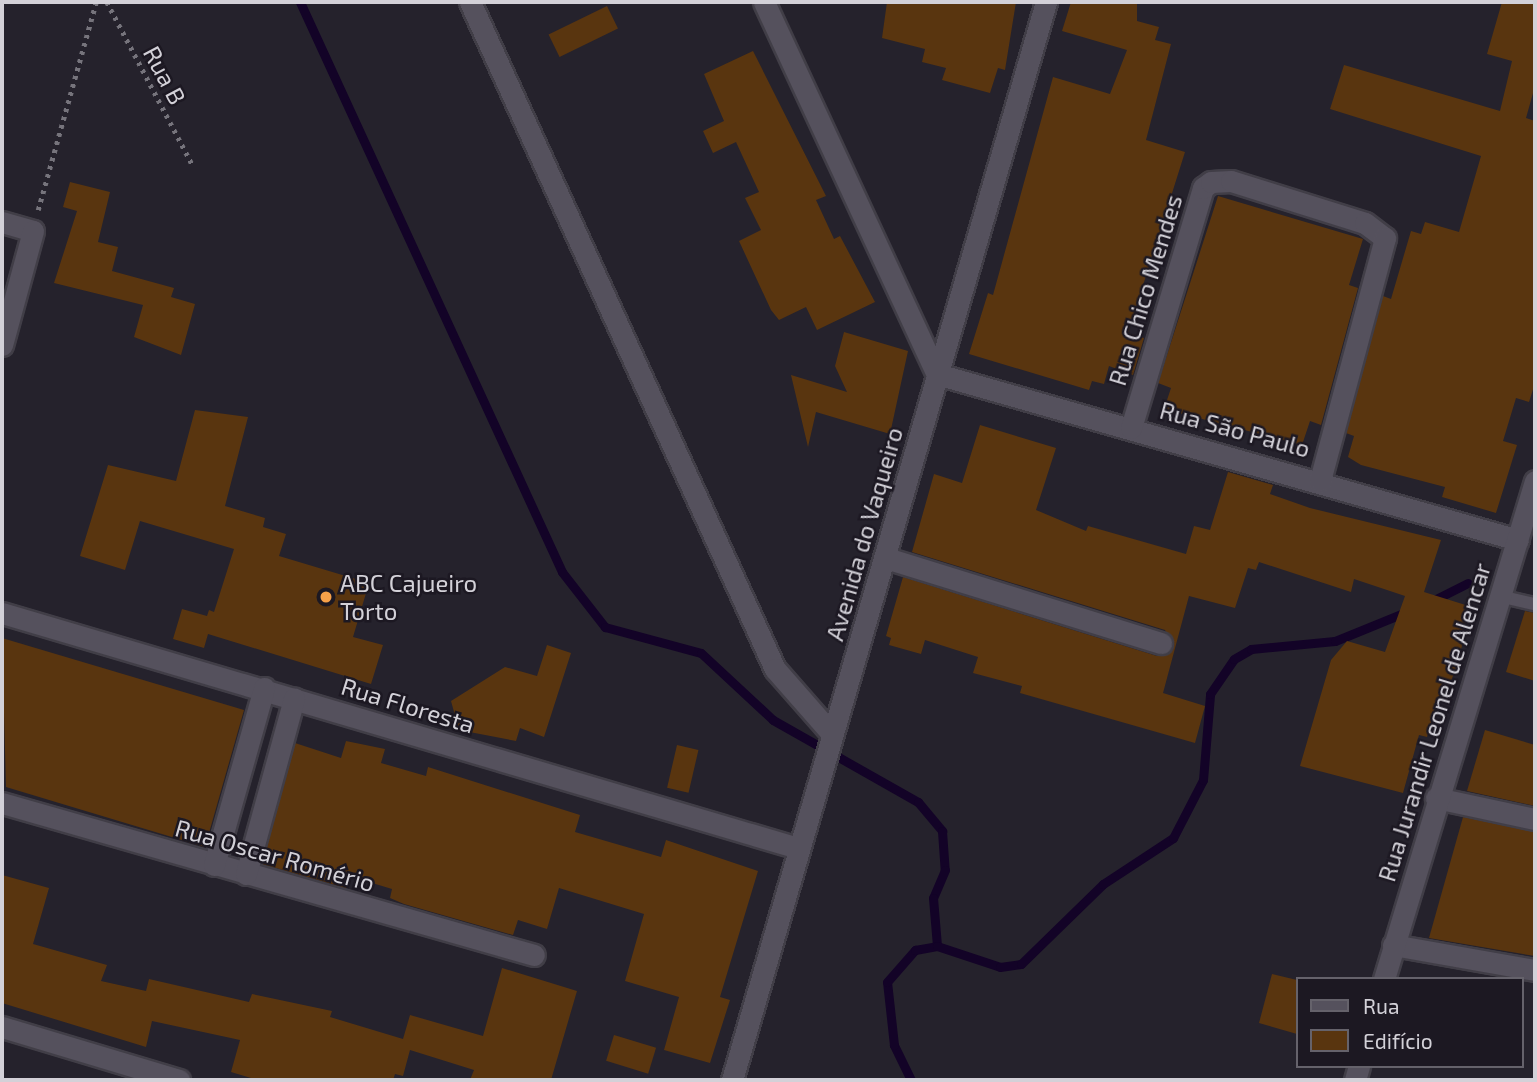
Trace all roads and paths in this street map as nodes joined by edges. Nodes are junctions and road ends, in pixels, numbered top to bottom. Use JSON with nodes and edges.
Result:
{"nodes":[{"id":1,"x":96,"y":2,"type":"edge"},
{"id":2,"x":107,"y":2,"type":"edge"},
{"id":3,"x":470,"y":2,"type":"edge"},
{"id":4,"x":764,"y":2,"type":"edge"},
{"id":5,"x":1046,"y":2,"type":"edge"},
{"id":6,"x":192,"y":164,"type":"dead end"},
{"id":7,"x":2,"y":222,"type":"edge"},
{"id":8,"x":33,"y":231,"type":"junction"},
{"id":9,"x":2,"y":345,"type":"edge"},
{"id":10,"x":937,"y":373,"type":"junction"},
{"id":11,"x":1130,"y":428,"type":"junction"},
{"id":12,"x":1320,"y":480,"type":"junction"},
{"id":13,"x":1535,"y":481,"type":"edge"},
{"id":14,"x":1518,"y":540,"type":"junction"},
{"id":15,"x":886,"y":558,"type":"junction"},
{"id":16,"x":1499,"y":596,"type":"junction"},
{"id":17,"x":1535,"y":604,"type":"edge"},
{"id":18,"x":2,"y":613,"type":"edge"},
{"id":19,"x":1161,"y":643,"type":"dead end"},
{"id":20,"x":264,"y":688,"type":"junction"},
{"id":21,"x":294,"y":698,"type":"junction"},
{"id":22,"x":832,"y":735,"type":"junction"},
{"id":23,"x":1436,"y":797,"type":"junction"},
{"id":24,"x":2,"y":803,"type":"edge"},
{"id":25,"x":1535,"y":819,"type":"edge"},
{"id":26,"x":798,"y":848,"type":"junction"},
{"id":27,"x":214,"y":865,"type":"junction"},
{"id":28,"x":246,"y":874,"type":"junction"},
{"id":29,"x":1393,"y":945,"type":"junction"},
{"id":30,"x":534,"y":956,"type":"dead end"},
{"id":31,"x":1535,"y":970,"type":"edge"},
{"id":32,"x":1385,"y":977,"type":"edge"},
{"id":33,"x":2,"y":1027,"type":"edge"},
{"id":34,"x":179,"y":1080,"type":"edge"},
{"id":35,"x":732,"y":1080,"type":"edge"}],
"edges":[{"from":1,"to":8,"type":"path"},
{"from":2,"to":6,"type":"path","name":"Rua B"},
{"from":3,"to":22,"type":"street"},
{"from":4,"to":10,"type":"street"},
{"from":5,"to":10,"type":"street","name":"Avenida do Vaqueiro"},
{"from":7,"to":8,"type":"street"},
{"from":8,"to":9,"type":"street"},
{"from":10,"to":11,"type":"street","name":"Rua São Paulo"},
{"from":10,"to":15,"type":"street","name":"Avenida do Vaqueiro"},
{"from":11,"to":12,"type":"street","name":"Rua São Paulo"},
{"from":11,"to":12,"type":"street","name":"Rua Chico Mendes"},
{"from":12,"to":14,"type":"street","name":"Rua São Paulo"},
{"from":13,"to":14,"type":"street","name":"Rua Jurandir Leonel de Alencar"},
{"from":14,"to":16,"type":"street","name":"Rua Jurandir Leonel de Alencar"},
{"from":15,"to":19,"type":"street"},
{"from":15,"to":22,"type":"street","name":"Avenida do Vaqueiro"},
{"from":16,"to":17,"type":"lane"},
{"from":16,"to":23,"type":"street","name":"Rua Jurandir Leonel de Alencar"},
{"from":18,"to":20,"type":"street","name":"Rua Floresta"},
{"from":20,"to":21,"type":"street","name":"Rua Floresta"},
{"from":20,"to":27,"type":"street"},
{"from":21,"to":26,"type":"street","name":"Rua Floresta"},
{"from":21,"to":28,"type":"street"},
{"from":22,"to":26,"type":"street","name":"Avenida do Vaqueiro"},
{"from":23,"to":25,"type":"street"},
{"from":23,"to":29,"type":"street","name":"Rua Jurandir Leonel de Alencar"},
{"from":24,"to":27,"type":"street","name":"Rua Oscar Romério"},
{"from":26,"to":35,"type":"street","name":"Avenida do Vaqueiro"},
{"from":27,"to":28,"type":"street","name":"Rua Oscar Romério"},
{"from":28,"to":30,"type":"street","name":"Rua Oscar Romério"},
{"from":29,"to":31,"type":"street"},
{"from":29,"to":32,"type":"street","name":"Rua Jurandir Leonel de Alencar"},
{"from":33,"to":34,"type":"street"}]}
